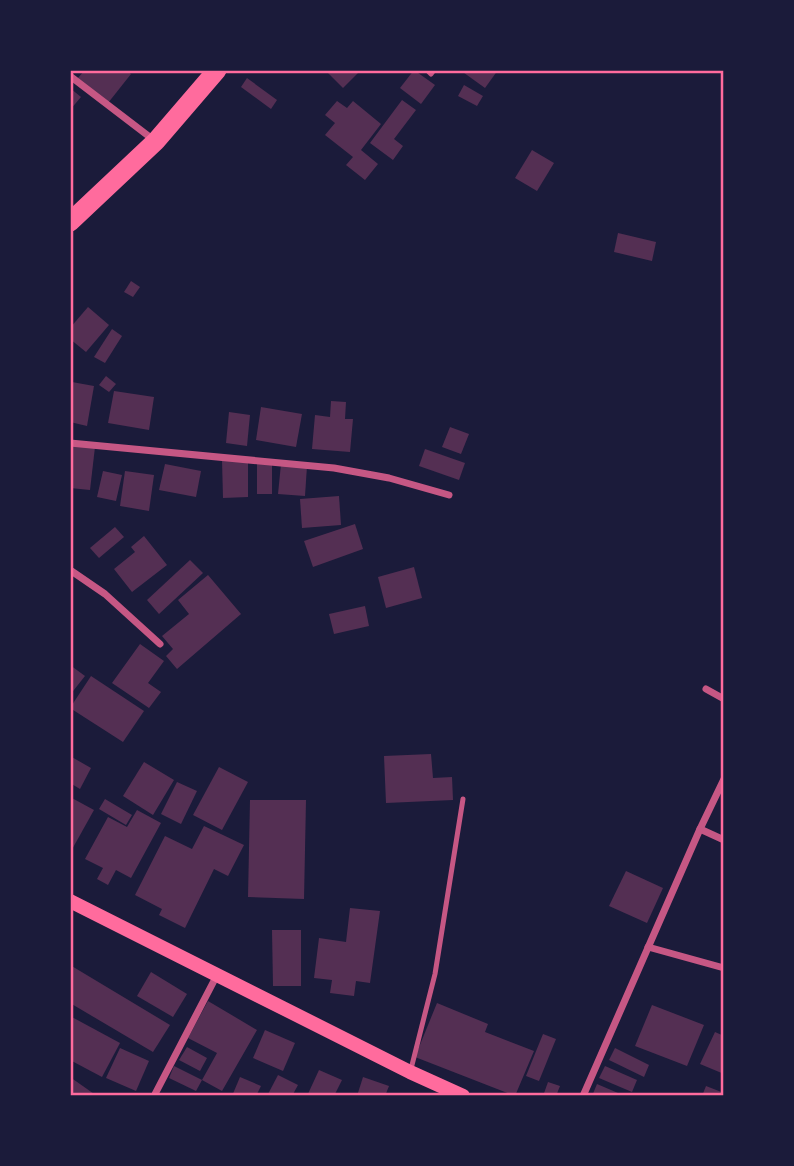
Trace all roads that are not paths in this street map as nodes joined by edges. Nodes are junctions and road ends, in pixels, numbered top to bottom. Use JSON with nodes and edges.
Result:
{"nodes":[{"id":1,"x":217,"y":70,"type":"edge"},
{"id":2,"x":427,"y":70,"type":"edge"},
{"id":3,"x":434,"y":70,"type":"edge"},
{"id":4,"x":70,"y":76,"type":"edge"},
{"id":5,"x":156,"y":141,"type":"junction"},
{"id":6,"x":70,"y":223,"type":"edge"},
{"id":7,"x":70,"y":443,"type":"edge"},
{"id":8,"x":449,"y":495,"type":"dead end"},
{"id":9,"x":70,"y":570,"type":"edge"},
{"id":10,"x":160,"y":644,"type":"dead end"},
{"id":11,"x":706,"y":689,"type":"dead end"},
{"id":12,"x":724,"y":699,"type":"edge"},
{"id":13,"x":724,"y":779,"type":"edge"},
{"id":14,"x":463,"y":799,"type":"dead end"},
{"id":15,"x":699,"y":828,"type":"junction"},
{"id":16,"x":724,"y":841,"type":"edge"},
{"id":17,"x":70,"y":901,"type":"edge"},
{"id":18,"x":648,"y":947,"type":"junction"},
{"id":19,"x":724,"y":968,"type":"edge"},
{"id":20,"x":217,"y":975,"type":"junction"},
{"id":21,"x":410,"y":1072,"type":"junction"},
{"id":22,"x":154,"y":1096,"type":"edge"},
{"id":23,"x":463,"y":1096,"type":"edge"},
{"id":24,"x":583,"y":1096,"type":"edge"}],
"edges":[{"from":1,"to":5,"type":"highway"},
{"from":2,"to":3,"type":"lane"},
{"from":4,"to":5,"type":"street"},
{"from":5,"to":6,"type":"highway"},
{"from":7,"to":8,"type":"street"},
{"from":9,"to":10,"type":"street"},
{"from":11,"to":12,"type":"street"},
{"from":13,"to":15,"type":"street"},
{"from":14,"to":21,"type":"lane"},
{"from":15,"to":16,"type":"street"},
{"from":15,"to":18,"type":"street"},
{"from":17,"to":20,"type":"main road"},
{"from":18,"to":19,"type":"street"},
{"from":18,"to":24,"type":"street"},
{"from":20,"to":21,"type":"main road"},
{"from":20,"to":22,"type":"street"},
{"from":21,"to":23,"type":"main road"}]}
